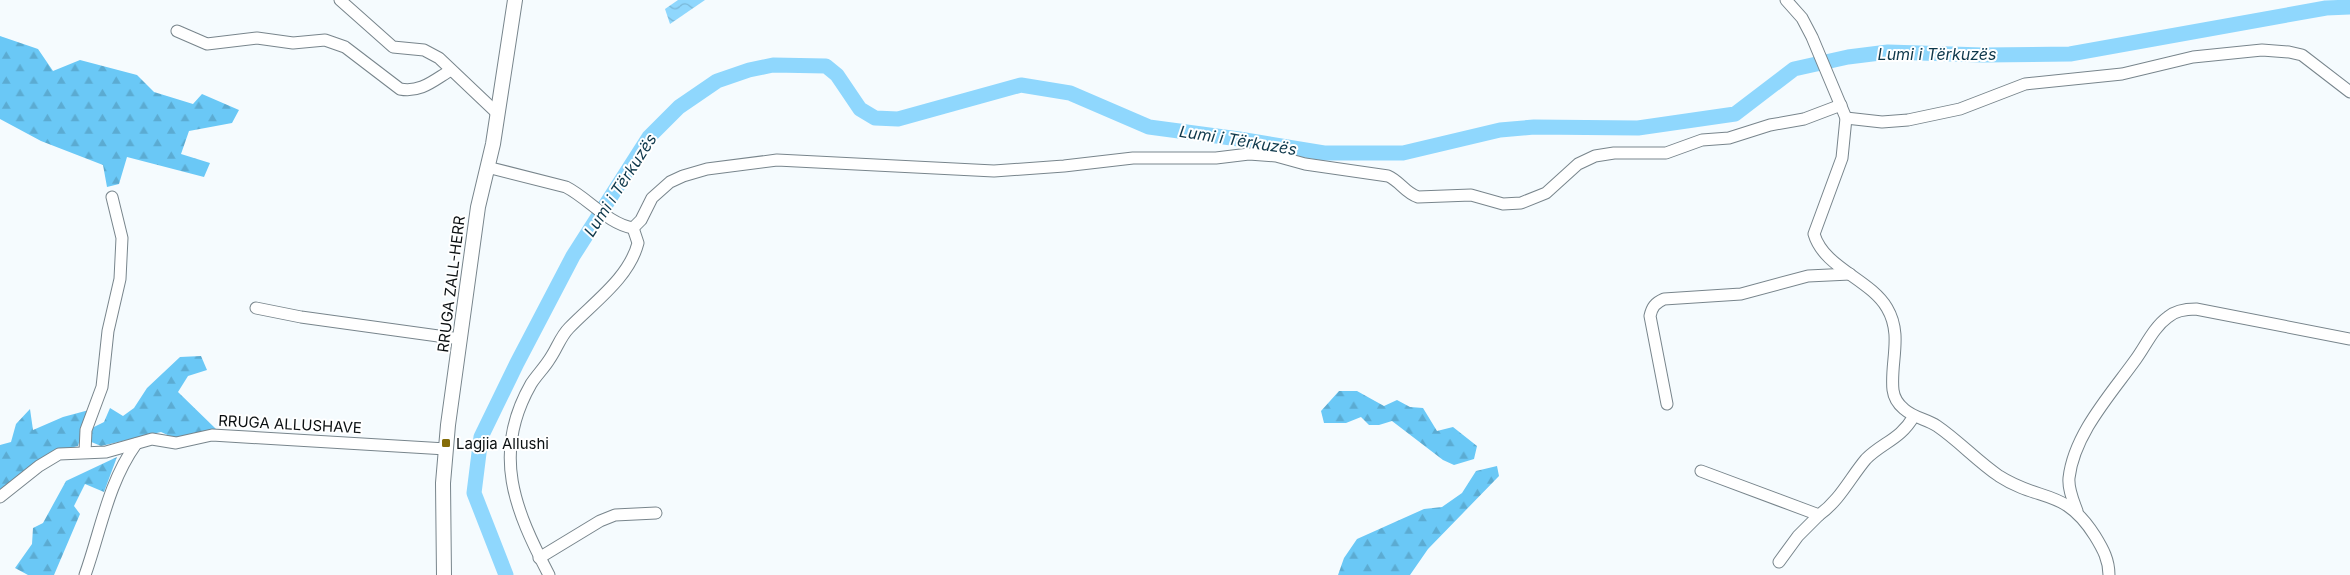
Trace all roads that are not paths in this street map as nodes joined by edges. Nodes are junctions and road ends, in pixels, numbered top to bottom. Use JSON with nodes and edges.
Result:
{"nodes":[{"id":1,"x":340,"y":0,"type":"edge"},
{"id":2,"x":516,"y":0,"type":"edge"},
{"id":3,"x":1786,"y":0,"type":"edge"},
{"id":4,"x":177,"y":31,"type":"dead end"},
{"id":5,"x":451,"y":70,"type":"junction"},
{"id":6,"x":2350,"y":92,"type":"edge"},
{"id":7,"x":1841,"y":105,"type":"junction"},
{"id":8,"x":498,"y":114,"type":"junction"},
{"id":9,"x":1846,"y":118,"type":"junction"},
{"id":10,"x":488,"y":166,"type":"junction"},
{"id":11,"x":112,"y":197,"type":"dead end"},
{"id":12,"x":633,"y":228,"type":"junction"},
{"id":13,"x":1850,"y":274,"type":"junction"},
{"id":14,"x":256,"y":308,"type":"dead end"},
{"id":15,"x":460,"y":339,"type":"junction"},
{"id":16,"x":2350,"y":339,"type":"edge"},
{"id":17,"x":1667,"y":404,"type":"dead end"},
{"id":18,"x":1914,"y":416,"type":"junction"},
{"id":19,"x":136,"y":444,"type":"junction"},
{"id":20,"x":446,"y":449,"type":"junction"},
{"id":21,"x":85,"y":452,"type":"junction"},
{"id":22,"x":1701,"y":471,"type":"dead end"},
{"id":23,"x":2069,"y":479,"type":"junction"},
{"id":24,"x":0,"y":498,"type":"edge"},
{"id":25,"x":2055,"y":498,"type":"junction"},
{"id":26,"x":2077,"y":511,"type":"junction"},
{"id":27,"x":656,"y":513,"type":"dead end"},
{"id":28,"x":1819,"y":515,"type":"junction"},
{"id":29,"x":539,"y":558,"type":"junction"},
{"id":30,"x":1779,"y":562,"type":"dead end"},
{"id":31,"x":85,"y":575,"type":"edge"},
{"id":32,"x":444,"y":575,"type":"edge"},
{"id":33,"x":549,"y":575,"type":"edge"},
{"id":34,"x":2109,"y":575,"type":"edge"}],
"edges":[{"from":1,"to":5,"type":"street"},
{"from":2,"to":8,"type":"main road","name":"RRUGA ZALL-HERR"},
{"from":3,"to":7,"type":"street"},
{"from":4,"to":5,"type":"street"},
{"from":5,"to":8,"type":"street"},
{"from":6,"to":9,"type":"street"},
{"from":7,"to":9,"type":"street"},
{"from":7,"to":12,"type":"street"},
{"from":8,"to":10,"type":"main road","name":"RRUGA ZALL-HERR"},
{"from":9,"to":13,"type":"street"},
{"from":10,"to":12,"type":"street"},
{"from":10,"to":15,"type":"main road","name":"RRUGA ZALL-HERR"},
{"from":11,"to":21,"type":"street"},
{"from":12,"to":29,"type":"street"},
{"from":13,"to":17,"type":"street"},
{"from":13,"to":18,"type":"street"},
{"from":14,"to":15,"type":"street"},
{"from":15,"to":20,"type":"main road","name":"RRUGA ZALL-HERR"},
{"from":16,"to":23,"type":"street"},
{"from":18,"to":25,"type":"street"},
{"from":18,"to":28,"type":"street"},
{"from":19,"to":20,"type":"street","name":"RRUGA ALLUSHAVE"},
{"from":19,"to":21,"type":"street","name":"RRUGA ALLUSHAVE"},
{"from":19,"to":31,"type":"street"},
{"from":20,"to":32,"type":"main road","name":"RRUGA ZALL-HERR"},
{"from":21,"to":24,"type":"street","name":"RRUGA ALLUSHAVE"},
{"from":22,"to":28,"type":"street"},
{"from":23,"to":25,"type":"street"},
{"from":23,"to":26,"type":"street"},
{"from":25,"to":26,"type":"street"},
{"from":26,"to":34,"type":"street"},
{"from":27,"to":29,"type":"street"},
{"from":28,"to":30,"type":"street"},
{"from":29,"to":33,"type":"street"}]}
